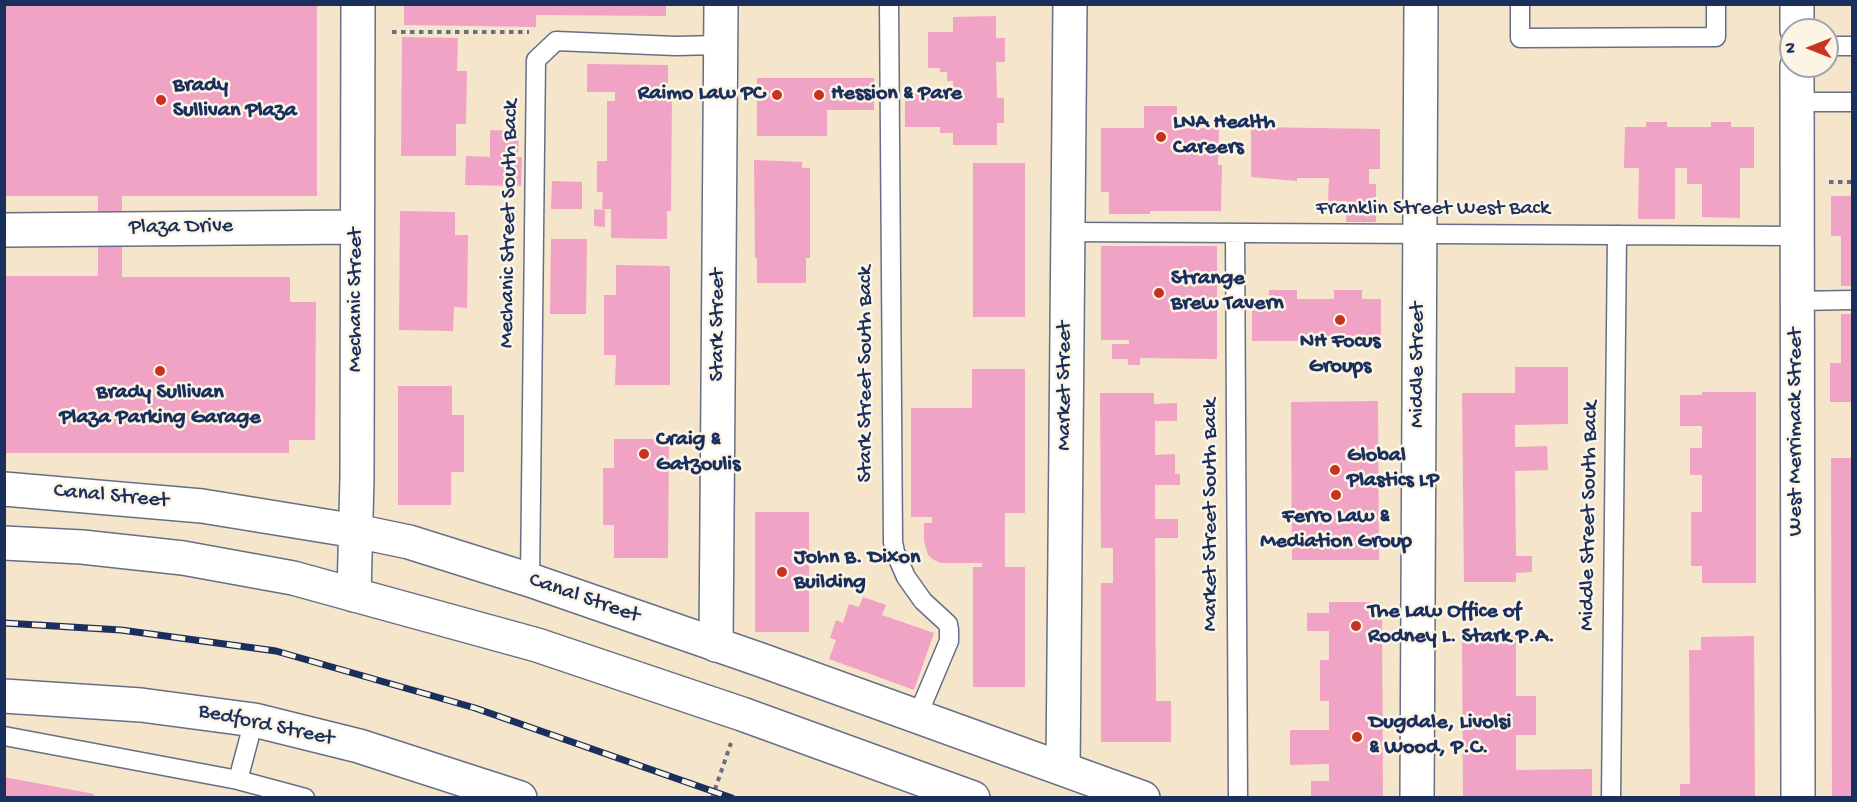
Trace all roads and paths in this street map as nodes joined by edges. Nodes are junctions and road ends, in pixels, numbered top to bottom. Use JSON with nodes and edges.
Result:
{"nodes":[{"id":1,"x":357,"y":4,"type":"edge"},
{"id":2,"x":721,"y":4,"type":"edge"},
{"id":3,"x":889,"y":4,"type":"edge"},
{"id":4,"x":1070,"y":4,"type":"edge"},
{"id":5,"x":1421,"y":4,"type":"edge"},
{"id":6,"x":1520,"y":4,"type":"edge"},
{"id":7,"x":1716,"y":4,"type":"edge"},
{"id":8,"x":392,"y":33,"type":"dead end"},
{"id":9,"x":721,"y":45,"type":"junction"},
{"id":10,"x":548,"y":49,"type":"junction"},
{"id":11,"x":1797,"y":78,"type":"edge"},
{"id":12,"x":1797,"y":102,"type":"junction"},
{"id":13,"x":1852,"y":102,"type":"edge"},
{"id":14,"x":1824,"y":182,"type":"dead end"},
{"id":15,"x":1852,"y":182,"type":"edge"},
{"id":16,"x":357,"y":227,"type":"junction"},
{"id":17,"x":4,"y":230,"type":"edge"},
{"id":18,"x":1068,"y":232,"type":"junction"},
{"id":19,"x":1235,"y":232,"type":"junction"},
{"id":20,"x":1420,"y":234,"type":"junction"},
{"id":21,"x":1617,"y":235,"type":"junction"},
{"id":22,"x":1797,"y":236,"type":"junction"},
{"id":23,"x":1852,"y":300,"type":"edge"},
{"id":24,"x":1797,"y":301,"type":"junction"},
{"id":25,"x":4,"y":489,"type":"edge"},
{"id":26,"x":356,"y":531,"type":"junction"},
{"id":27,"x":4,"y":543,"type":"edge"},
{"id":28,"x":530,"y":580,"type":"junction"},
{"id":29,"x":354,"y":595,"type":"junction"},
{"id":30,"x":716,"y":645,"type":"junction"},
{"id":31,"x":4,"y":696,"type":"edge"},
{"id":32,"x":917,"y":717,"type":"junction"},
{"id":33,"x":254,"y":720,"type":"junction"},
{"id":34,"x":4,"y":736,"type":"edge"},
{"id":35,"x":734,"y":737,"type":"dead end"},
{"id":36,"x":1064,"y":768,"type":"junction"},
{"id":37,"x":238,"y":780,"type":"junction"},
{"id":38,"x":466,"y":789,"type":"edge"},
{"id":39,"x":305,"y":798,"type":"edge"},
{"id":40,"x":520,"y":798,"type":"edge"},
{"id":41,"x":712,"y":798,"type":"edge"},
{"id":42,"x":974,"y":798,"type":"edge"},
{"id":43,"x":1143,"y":798,"type":"edge"},
{"id":44,"x":1238,"y":798,"type":"edge"},
{"id":45,"x":1417,"y":798,"type":"edge"},
{"id":46,"x":1611,"y":798,"type":"edge"},
{"id":47,"x":1798,"y":798,"type":"edge"}],
"edges":[{"from":1,"to":16,"type":"street","name":"Mechanic Street"},
{"from":2,"to":9,"type":"street","name":"Stark Street"},
{"from":3,"to":32,"type":"lane","name":"Stark Street South Back"},
{"from":4,"to":18,"type":"street","name":"Market Street"},
{"from":5,"to":20,"type":"street","name":"Middle Street"},
{"from":6,"to":7,"type":"lane"},
{"from":8,"to":10,"type":"path"},
{"from":9,"to":10,"type":"lane"},
{"from":9,"to":30,"type":"street","name":"Stark Street"},
{"from":10,"to":28,"type":"lane","name":"Mechanic Street South Back"},
{"from":11,"to":12,"type":"street","name":"West Merrimack Street"},
{"from":12,"to":13,"type":"lane"},
{"from":12,"to":22,"type":"street","name":"West Merrimack Street"},
{"from":14,"to":15,"type":"path"},
{"from":16,"to":17,"type":"street","name":"Plaza Drive"},
{"from":16,"to":26,"type":"street","name":"Mechanic Street"},
{"from":18,"to":19,"type":"lane","name":"Franklin Street West Back"},
{"from":18,"to":36,"type":"street","name":"Market Street"},
{"from":19,"to":20,"type":"lane","name":"Franklin Street West Back"},
{"from":19,"to":44,"type":"lane","name":"Market Street South Back"},
{"from":20,"to":21,"type":"lane","name":"Franklin Street West Back"},
{"from":20,"to":45,"type":"street","name":"Middle Street"},
{"from":21,"to":22,"type":"lane","name":"Franklin Street West Back"},
{"from":21,"to":46,"type":"lane","name":"Middle Street South Back"},
{"from":22,"to":24,"type":"street","name":"West Merrimack Street"},
{"from":23,"to":24,"type":"lane"},
{"from":24,"to":47,"type":"street","name":"West Merrimack Street"},
{"from":25,"to":26,"type":"street","name":"Canal Street"},
{"from":26,"to":28,"type":"street","name":"Canal Street"},
{"from":26,"to":29,"type":"street","name":"Mechanic Street"},
{"from":27,"to":29,"type":"street"},
{"from":28,"to":30,"type":"street","name":"Canal Street"},
{"from":29,"to":42,"type":"street"},
{"from":30,"to":32,"type":"street","name":"Canal Street"},
{"from":31,"to":33,"type":"street","name":"Bedford Street"},
{"from":32,"to":36,"type":"street","name":"Canal Street"},
{"from":33,"to":37,"type":"lane"},
{"from":33,"to":38,"type":"street","name":"Bedford Street"},
{"from":34,"to":37,"type":"lane"},
{"from":35,"to":41,"type":"path"},
{"from":36,"to":43,"type":"street","name":"Canal Street"},
{"from":37,"to":39,"type":"lane"},
{"from":38,"to":40,"type":"street","name":"Bedford Street"}]}
